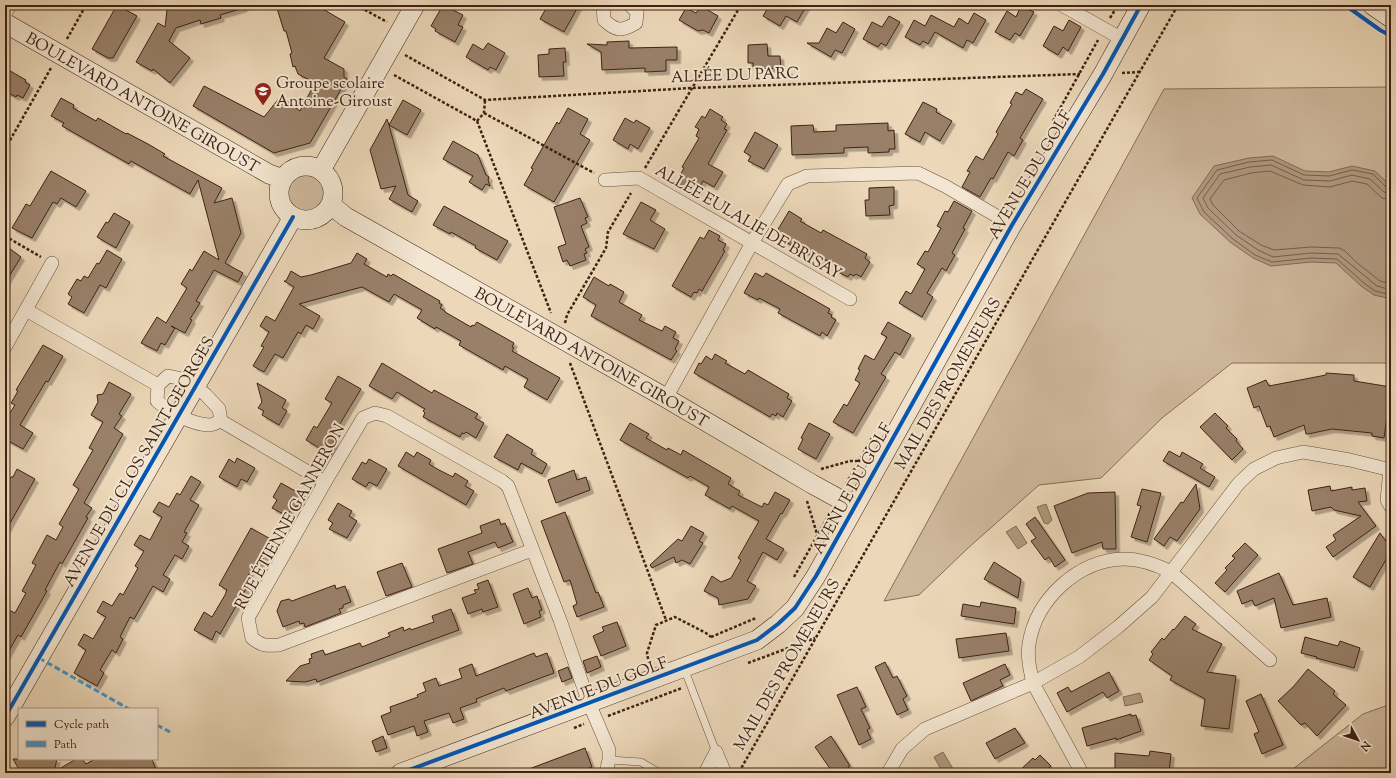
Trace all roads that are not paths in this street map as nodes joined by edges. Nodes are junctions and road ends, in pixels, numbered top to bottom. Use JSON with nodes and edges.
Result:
{"nodes":[{"id":1,"x":10,"y":5,"type":"edge"},
{"id":2,"x":415,"y":5,"type":"edge"},
{"id":3,"x":603,"y":5,"type":"edge"},
{"id":4,"x":630,"y":5,"type":"edge"},
{"id":5,"x":1062,"y":5,"type":"edge"},
{"id":6,"x":1141,"y":5,"type":"edge"},
{"id":7,"x":5,"y":14,"type":"edge"},
{"id":8,"x":5,"y":23,"type":"edge"},
{"id":9,"x":1122,"y":39,"type":"junction"},
{"id":10,"x":320,"y":170,"type":"junction"},
{"id":11,"x":282,"y":180,"type":"junction"},
{"id":12,"x":605,"y":180,"type":"road end"},
{"id":13,"x":331,"y":205,"type":"junction"},
{"id":14,"x":293,"y":217,"type":"junction"},
{"id":15,"x":1012,"y":225,"type":"junction"},
{"id":16,"x":752,"y":243,"type":"junction"},
{"id":17,"x":52,"y":263,"type":"road end"},
{"id":18,"x":850,"y":298,"type":"dead end"},
{"id":19,"x":26,"y":310,"type":"junction"},
{"id":20,"x":5,"y":347,"type":"edge"},
{"id":21,"x":158,"y":385,"type":"junction"},
{"id":22,"x":195,"y":386,"type":"junction"},
{"id":23,"x":666,"y":398,"type":"junction"},
{"id":24,"x":178,"y":416,"type":"junction"},
{"id":25,"x":221,"y":421,"type":"junction"},
{"id":26,"x":1390,"y":470,"type":"edge"},
{"id":27,"x":325,"y":482,"type":"junction"},
{"id":28,"x":846,"y":503,"type":"junction"},
{"id":29,"x":1391,"y":507,"type":"edge"},
{"id":30,"x":532,"y":550,"type":"junction"},
{"id":31,"x":1171,"y":572,"type":"junction"},
{"id":32,"x":1270,"y":660,"type":"dead end"},
{"id":33,"x":684,"y":667,"type":"junction"},
{"id":34,"x":1033,"y":683,"type":"junction"},
{"id":35,"x":589,"y":703,"type":"junction"},
{"id":36,"x":5,"y":717,"type":"edge"},
{"id":37,"x":716,"y":752,"type":"junction"},
{"id":38,"x":607,"y":767,"type":"edge"},
{"id":39,"x":401,"y":773,"type":"edge"},
{"id":40,"x":660,"y":773,"type":"edge"},
{"id":41,"x":705,"y":773,"type":"edge"},
{"id":42,"x":725,"y":773,"type":"edge"},
{"id":43,"x":888,"y":773,"type":"edge"},
{"id":44,"x":1082,"y":773,"type":"edge"}],
"edges":[{"from":1,"to":7,"type":"street"},
{"from":2,"to":10,"type":"street"},
{"from":3,"to":4,"type":"street"},
{"from":5,"to":9,"type":"street"},
{"from":6,"to":9,"type":"street","name":"AVENUE DU GOLF"},
{"from":8,"to":11,"type":"street","name":"BOULEVARD ANTOINE GIROUST"},
{"from":9,"to":15,"type":"street","name":"AVENUE DU GOLF"},
{"from":10,"to":11,"type":"street"},
{"from":10,"to":13,"type":"street"},
{"from":11,"to":14,"type":"street"},
{"from":12,"to":16,"type":"street","name":"ALLÉE EULALIE DE BRISAY"},
{"from":13,"to":14,"type":"street"},
{"from":13,"to":23,"type":"street","name":"BOULEVARD ANTOINE GIROUST"},
{"from":14,"to":22,"type":"street","name":"AVENUE DU CLOS SAINT-GEORGES"},
{"from":15,"to":16,"type":"street"},
{"from":15,"to":28,"type":"street","name":"AVENUE DU GOLF"},
{"from":16,"to":18,"type":"street","name":"ALLÉE EULALIE DE BRISAY"},
{"from":16,"to":23,"type":"street"},
{"from":17,"to":19,"type":"street"},
{"from":19,"to":20,"type":"street"},
{"from":19,"to":21,"type":"street"},
{"from":21,"to":22,"type":"street"},
{"from":21,"to":24,"type":"street"},
{"from":22,"to":24,"type":"street","name":"AVENUE DU CLOS SAINT-GEORGES"},
{"from":22,"to":25,"type":"street"},
{"from":23,"to":28,"type":"street","name":"BOULEVARD ANTOINE GIROUST"},
{"from":24,"to":25,"type":"street"},
{"from":24,"to":36,"type":"street","name":"AVENUE DU CLOS SAINT-GEORGES"},
{"from":25,"to":27,"type":"street"},
{"from":26,"to":29,"type":"street"},
{"from":26,"to":31,"type":"street"},
{"from":27,"to":30,"type":"street","name":"RUE ÉTIENNE GANNERON"},
{"from":27,"to":30,"type":"street","name":"RUE ÉTIENNE GANNERON"},
{"from":28,"to":33,"type":"street","name":"AVENUE DU GOLF"},
{"from":30,"to":35,"type":"street","name":"RUE ÉTIENNE GANNERON"},
{"from":31,"to":32,"type":"street"},
{"from":31,"to":34,"type":"street"},
{"from":31,"to":34,"type":"street"},
{"from":33,"to":35,"type":"street","name":"AVENUE DU GOLF"},
{"from":33,"to":37,"type":"lane"},
{"from":34,"to":43,"type":"street"},
{"from":34,"to":44,"type":"street"},
{"from":35,"to":38,"type":"street","name":"RUE ÉTIENNE GANNERON"},
{"from":35,"to":39,"type":"street","name":"AVENUE DU GOLF"},
{"from":37,"to":41,"type":"street"},
{"from":37,"to":42,"type":"street"},
{"from":38,"to":40,"type":"lane"}]}
